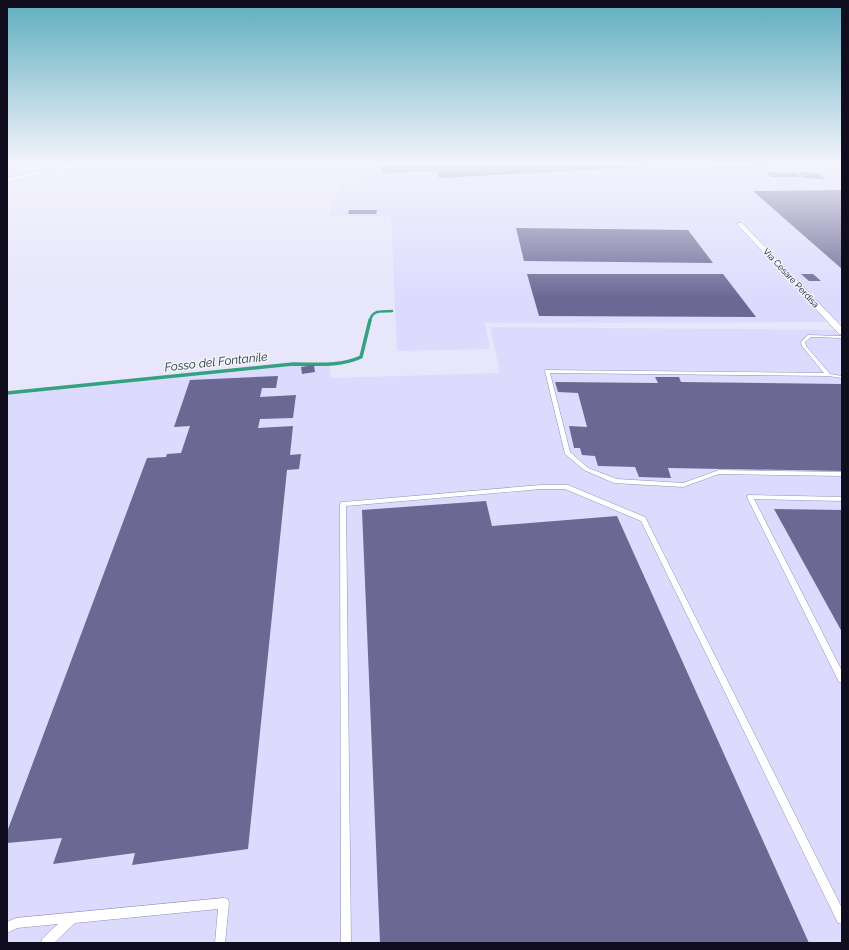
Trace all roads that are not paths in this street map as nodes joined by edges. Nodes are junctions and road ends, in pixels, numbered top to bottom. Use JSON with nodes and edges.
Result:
{"nodes":[{"id":1,"x":740,"y":224,"type":"dead end"},
{"id":2,"x":842,"y":332,"type":"edge"},
{"id":3,"x":842,"y":336,"type":"edge"},
{"id":4,"x":828,"y":375,"type":"junction"},
{"id":5,"x":842,"y":377,"type":"edge"},
{"id":6,"x":842,"y":474,"type":"edge"},
{"id":7,"x":842,"y":499,"type":"edge"},
{"id":8,"x":842,"y":679,"type":"edge"},
{"id":9,"x":72,"y":918,"type":"junction"},
{"id":10,"x":842,"y":919,"type":"edge"},
{"id":11,"x":7,"y":928,"type":"edge"},
{"id":12,"x":46,"y":943,"type":"edge"},
{"id":13,"x":220,"y":943,"type":"edge"},
{"id":14,"x":346,"y":943,"type":"edge"}],
"edges":[{"from":1,"to":2,"type":"street","name":"Via Cesare Perdisa"},
{"from":3,"to":4,"type":"lane"},
{"from":4,"to":5,"type":"lane"},
{"from":4,"to":6,"type":"lane"},
{"from":7,"to":8,"type":"lane"},
{"from":9,"to":11,"type":"lane"},
{"from":9,"to":12,"type":"lane"},
{"from":9,"to":13,"type":"lane"},
{"from":10,"to":14,"type":"lane"}]}
